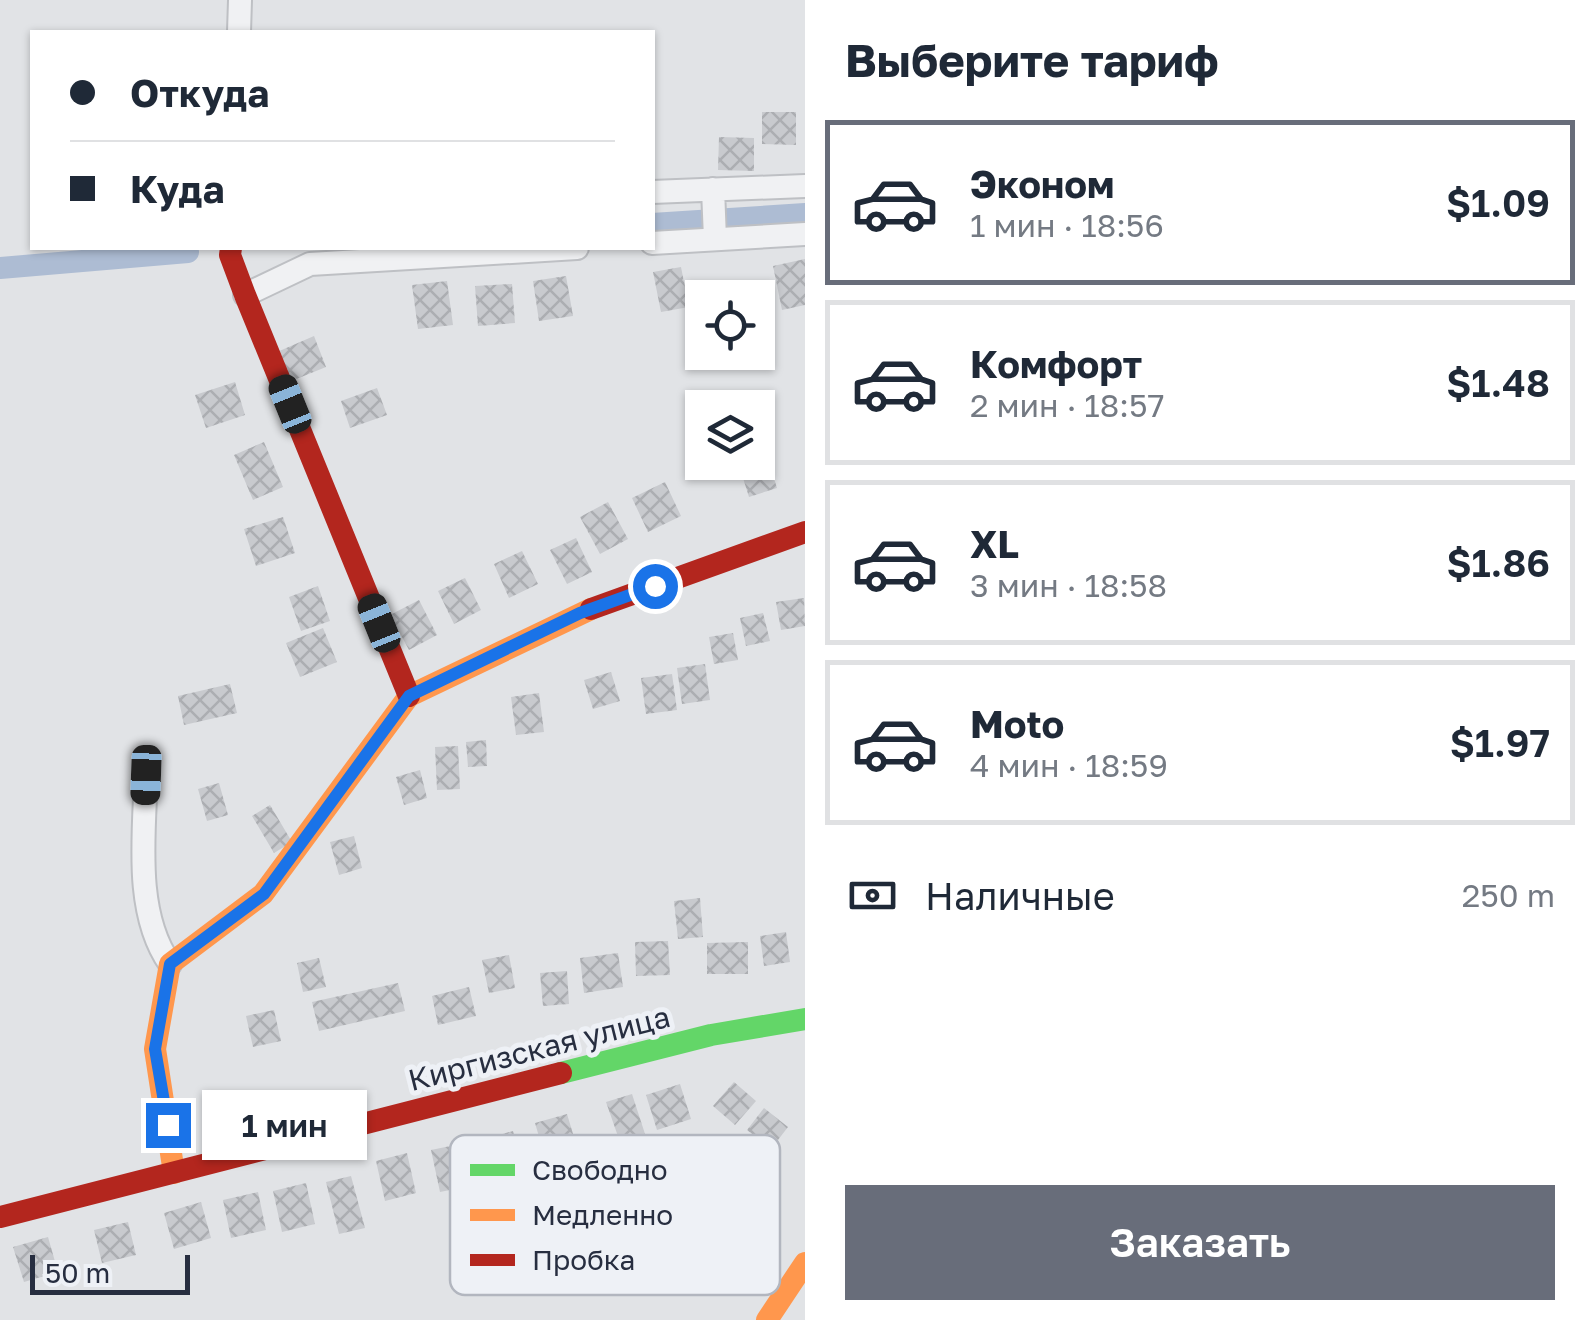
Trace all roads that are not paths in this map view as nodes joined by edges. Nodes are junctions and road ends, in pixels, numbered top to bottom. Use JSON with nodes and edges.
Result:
{"nodes":[{"id":1,"x":240,"y":0,"type":"edge"},
{"id":2,"x":239,"y":30,"type":"edge"},
{"id":3,"x":805,"y":186,"type":"edge"},
{"id":4,"x":713,"y":188,"type":"junction"},
{"id":5,"x":655,"y":192,"type":"edge"},
{"id":6,"x":805,"y":234,"type":"edge"},
{"id":7,"x":715,"y":239,"type":"junction"},
{"id":8,"x":655,"y":243,"type":"edge"},
{"id":9,"x":231,"y":250,"type":"edge"},
{"id":10,"x":544,"y":250,"type":"edge"},
{"id":11,"x":246,"y":295,"type":"junction"},
{"id":12,"x":805,"y":532,"type":"edge"},
{"id":13,"x":409,"y":696,"type":"junction"},
{"id":14,"x":146,"y":775,"type":"dead end"},
{"id":15,"x":170,"y":964,"type":"junction"},
{"id":16,"x":805,"y":1019,"type":"edge"},
{"id":17,"x":174,"y":1173,"type":"junction"},
{"id":18,"x":0,"y":1217,"type":"edge"},
{"id":19,"x":805,"y":1263,"type":"edge"},
{"id":20,"x":767,"y":1320,"type":"edge"}],
"edges":[{"from":1,"to":2,"type":"street"},
{"from":3,"to":4,"type":"street"},
{"from":4,"to":5,"type":"street"},
{"from":4,"to":7,"type":"street"},
{"from":6,"to":7,"type":"street"},
{"from":7,"to":8,"type":"street"},
{"from":9,"to":11,"type":"street"},
{"from":10,"to":11,"type":"street"},
{"from":11,"to":13,"type":"street"},
{"from":12,"to":13,"type":"street"},
{"from":13,"to":15,"type":"street"},
{"from":14,"to":15,"type":"street"},
{"from":15,"to":17,"type":"street"},
{"from":16,"to":17,"type":"street","name":"Киргизская улица"},
{"from":17,"to":18,"type":"street","name":"Киргизская улица"},
{"from":19,"to":20,"type":"street"}]}
